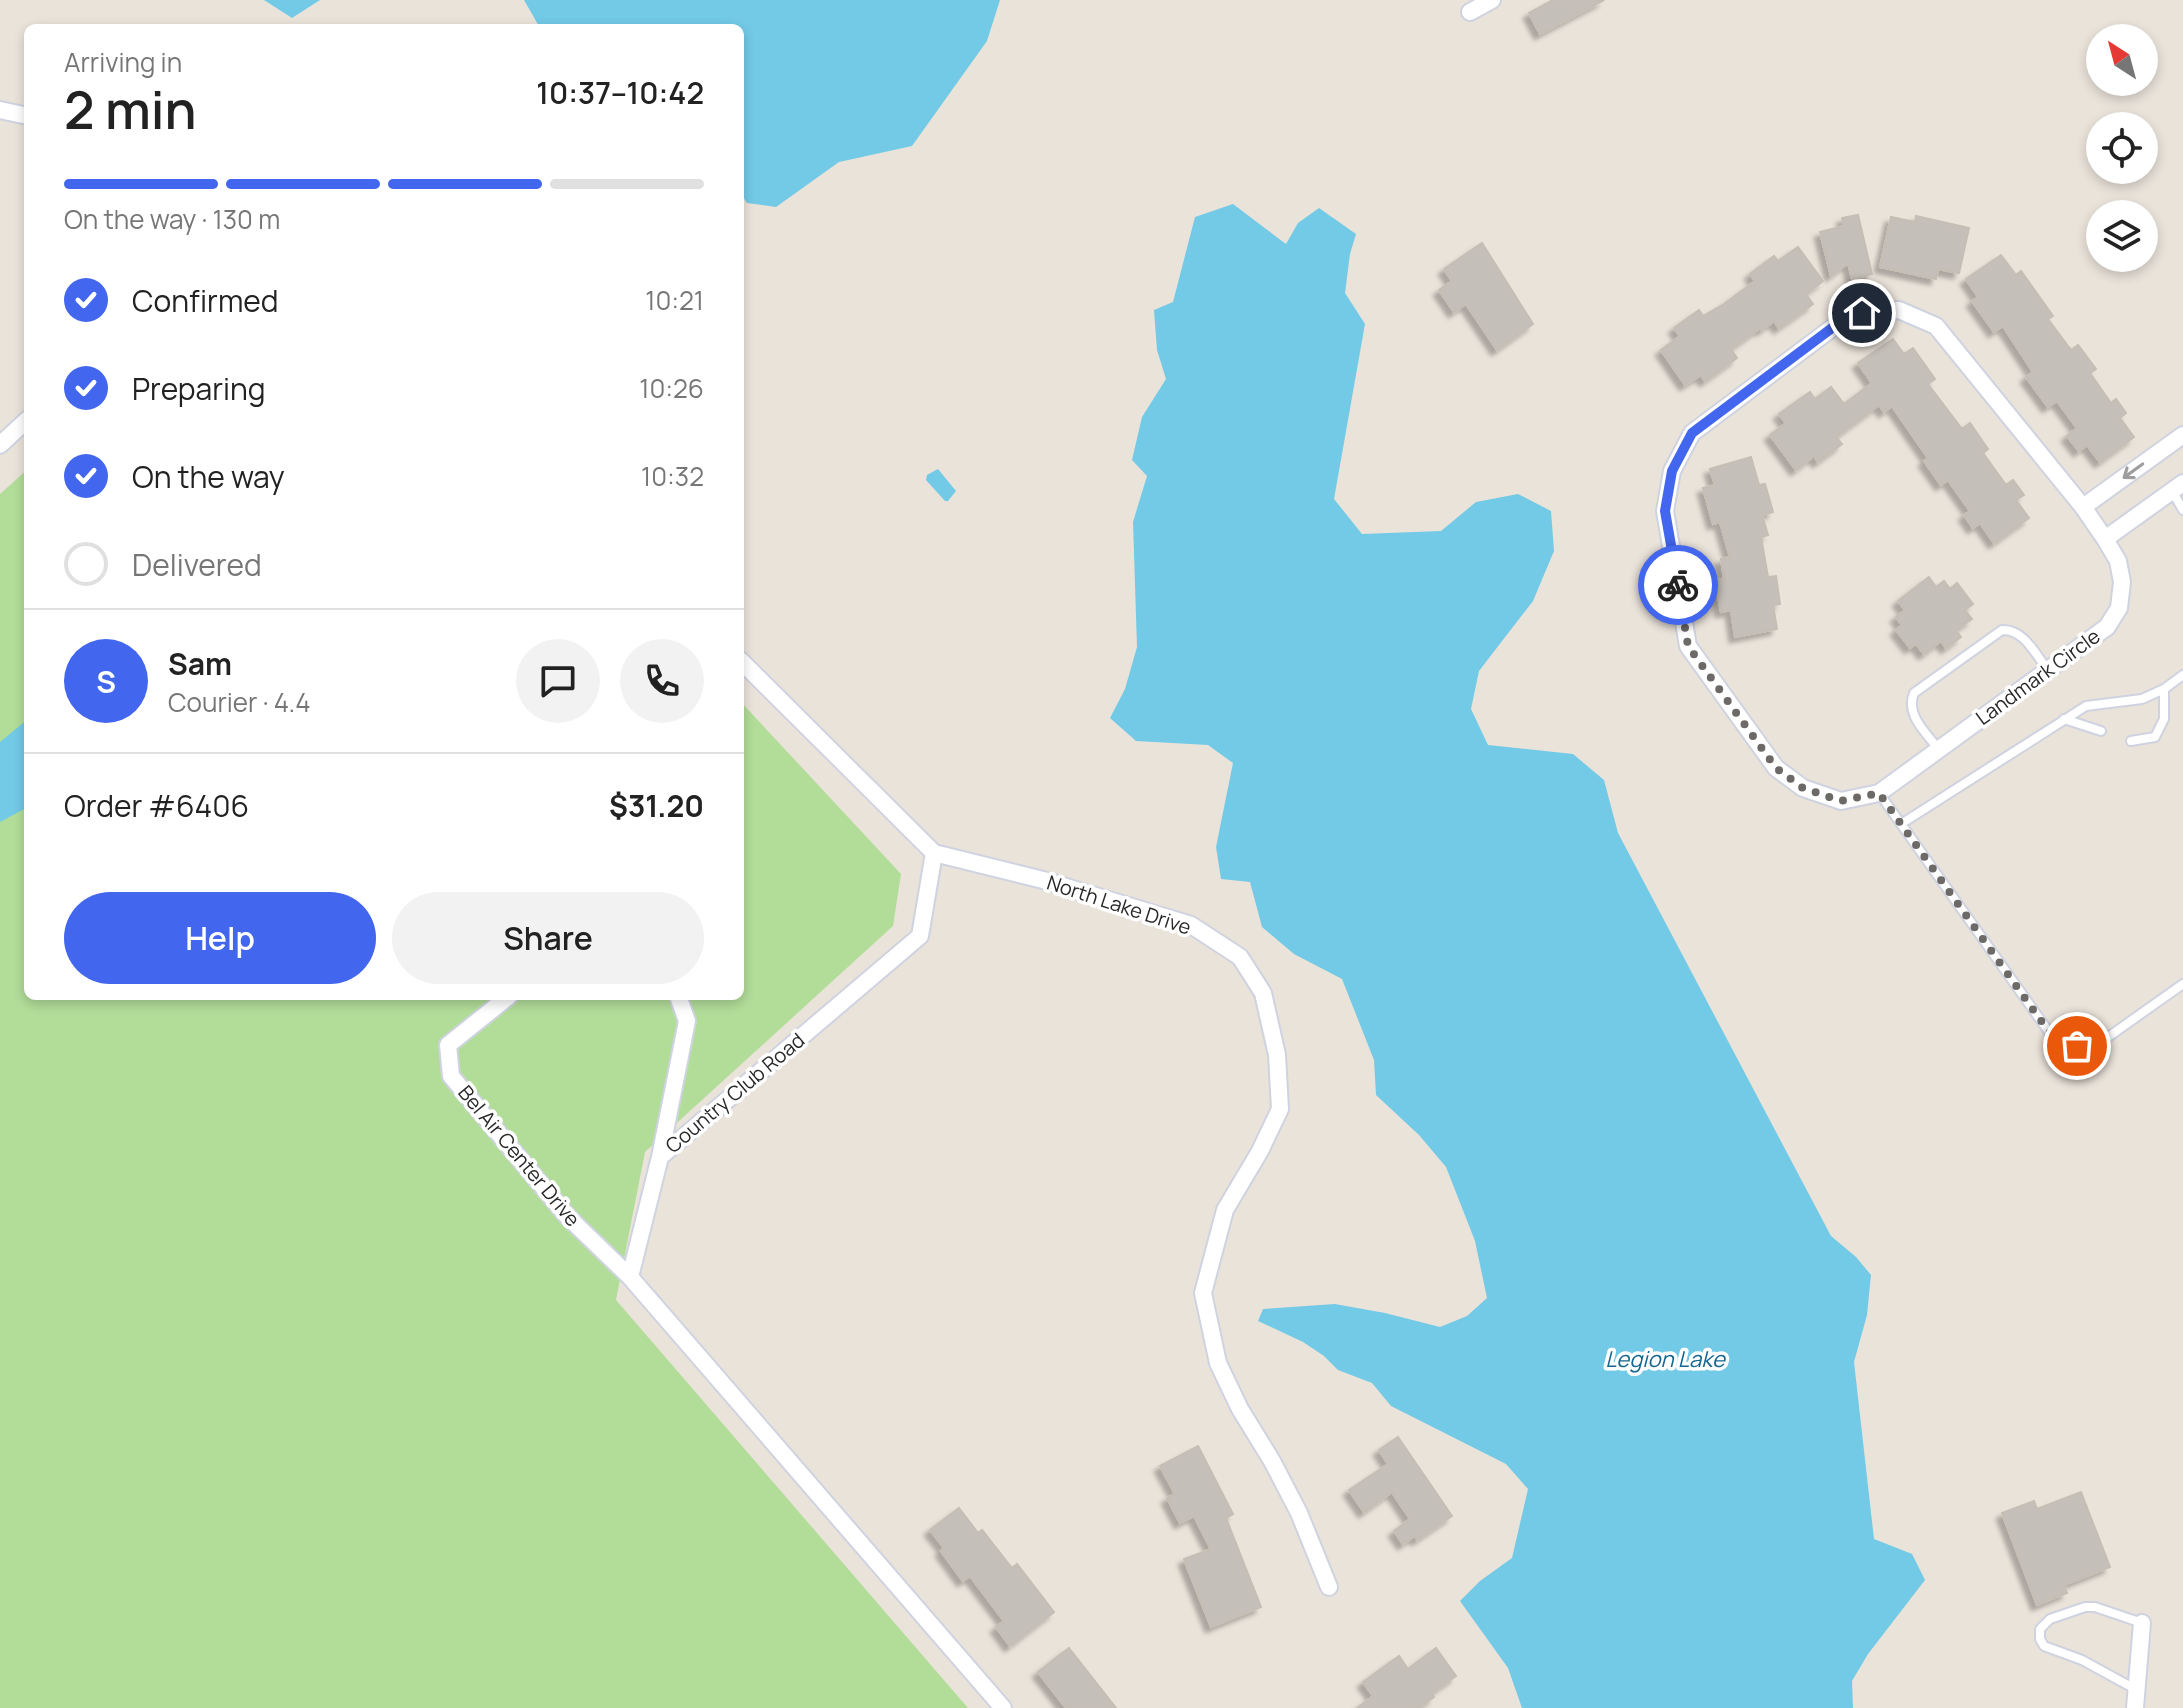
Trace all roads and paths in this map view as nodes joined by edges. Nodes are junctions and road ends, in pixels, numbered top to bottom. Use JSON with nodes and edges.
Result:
{"nodes":[{"id":1,"x":1492,"y":0,"type":"edge"},
{"id":2,"x":1470,"y":12,"type":"dead end"},
{"id":3,"x":0,"y":110,"type":"edge"},
{"id":4,"x":24,"y":115,"type":"edge"},
{"id":5,"x":24,"y":423,"type":"edge"},
{"id":6,"x":2183,"y":435,"type":"edge"},
{"id":7,"x":0,"y":445,"type":"edge"},
{"id":8,"x":2178,"y":487,"type":"edge"},
{"id":9,"x":2083,"y":507,"type":"junction"},
{"id":10,"x":2183,"y":510,"type":"edge"},
{"id":11,"x":2105,"y":539,"type":"junction"},
{"id":12,"x":744,"y":664,"type":"edge"},
{"id":13,"x":2048,"y":670,"type":"junction"},
{"id":14,"x":2183,"y":675,"type":"edge"},
{"id":15,"x":2164,"y":689,"type":"junction"},
{"id":16,"x":2064,"y":719,"type":"junction"},
{"id":17,"x":2101,"y":731,"type":"dead end"},
{"id":18,"x":2131,"y":741,"type":"dead end"},
{"id":19,"x":1938,"y":749,"type":"junction"},
{"id":20,"x":1879,"y":793,"type":"junction"},
{"id":21,"x":1901,"y":824,"type":"junction"},
{"id":22,"x":934,"y":853,"type":"junction"},
{"id":23,"x":2183,"y":984,"type":"edge"},
{"id":24,"x":504,"y":1000,"type":"edge"},
{"id":25,"x":679,"y":1000,"type":"edge"},
{"id":26,"x":660,"y":1157,"type":"junction"},
{"id":27,"x":630,"y":1277,"type":"junction"},
{"id":28,"x":1329,"y":1587,"type":"dead end"},
{"id":29,"x":2142,"y":1623,"type":"joint"},
{"id":30,"x":2135,"y":1689,"type":"junction"},
{"id":31,"x":1003,"y":1708,"type":"edge"},
{"id":32,"x":2135,"y":1708,"type":"edge"}],
"edges":[{"from":1,"to":2,"type":"street"},
{"from":3,"to":4,"type":"street"},
{"from":5,"to":7,"type":"street"},
{"from":6,"to":9,"type":"street","one_way":true},
{"from":8,"to":10,"type":"lane"},
{"from":8,"to":11,"type":"street"},
{"from":9,"to":11,"type":"street","name":"Landmark Circle"},
{"from":9,"to":20,"type":"street","name":"Landmark Circle"},
{"from":11,"to":13,"type":"street","name":"Landmark Circle"},
{"from":12,"to":22,"type":"street"},
{"from":13,"to":19,"type":"street","name":"Landmark Circle"},
{"from":13,"to":19,"type":"lane"},
{"from":14,"to":15,"type":"lane"},
{"from":15,"to":16,"type":"lane"},
{"from":15,"to":18,"type":"lane"},
{"from":16,"to":17,"type":"lane"},
{"from":16,"to":21,"type":"lane"},
{"from":19,"to":20,"type":"street","name":"Landmark Circle"},
{"from":20,"to":21,"type":"lane"},
{"from":21,"to":23,"type":"lane"},
{"from":22,"to":26,"type":"street","name":"Country Club Road"},
{"from":22,"to":28,"type":"street","name":"North Lake Drive"},
{"from":24,"to":27,"type":"street","name":"Bel Air Center Drive"},
{"from":25,"to":26,"type":"street"},
{"from":26,"to":27,"type":"street","name":"Country Club Road"},
{"from":27,"to":31,"type":"street"},
{"from":29,"to":30,"type":"street"},
{"from":29,"to":30,"type":"lane"},
{"from":30,"to":32,"type":"street"}]}
